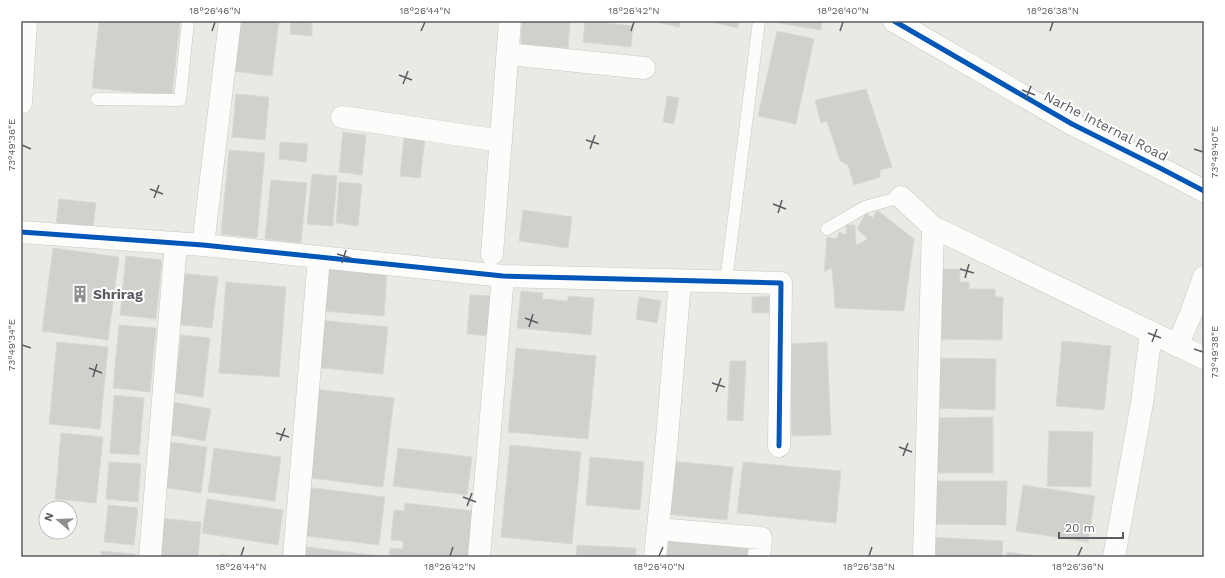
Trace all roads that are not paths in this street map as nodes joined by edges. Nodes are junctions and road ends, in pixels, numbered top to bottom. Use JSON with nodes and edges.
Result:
{"nodes":[{"id":1,"x":26,"y":21,"type":"edge"},
{"id":2,"x":188,"y":21,"type":"edge"},
{"id":3,"x":230,"y":21,"type":"edge"},
{"id":4,"x":510,"y":21,"type":"edge"},
{"id":5,"x":759,"y":21,"type":"edge"},
{"id":6,"x":894,"y":21,"type":"edge"},
{"id":7,"x":508,"y":54,"type":"junction"},
{"id":8,"x":644,"y":68,"type":"dead end"},
{"id":9,"x":21,"y":98,"type":"edge"},
{"id":10,"x":98,"y":99,"type":"dead end"},
{"id":11,"x":21,"y":103,"type":"edge"},
{"id":12,"x":342,"y":117,"type":"dead end"},
{"id":13,"x":501,"y":141,"type":"junction"},
{"id":14,"x":1204,"y":191,"type":"edge"},
{"id":15,"x":901,"y":197,"type":"joint"},
{"id":16,"x":933,"y":227,"type":"junction"},
{"id":17,"x":827,"y":229,"type":"dead end"},
{"id":18,"x":21,"y":232,"type":"edge"},
{"id":19,"x":176,"y":243,"type":"junction"},
{"id":20,"x":203,"y":245,"type":"junction"},
{"id":21,"x":492,"y":254,"type":"dead end"},
{"id":22,"x":320,"y":257,"type":"junction"},
{"id":23,"x":503,"y":276,"type":"junction"},
{"id":24,"x":1204,"y":277,"type":"edge"},
{"id":25,"x":680,"y":281,"type":"junction"},
{"id":26,"x":726,"y":281,"type":"junction"},
{"id":27,"x":1151,"y":333,"type":"junction"},
{"id":28,"x":1177,"y":346,"type":"junction"},
{"id":29,"x":1204,"y":358,"type":"edge"},
{"id":30,"x":779,"y":446,"type":"dead end"},
{"id":31,"x":658,"y":529,"type":"junction"},
{"id":32,"x":150,"y":557,"type":"edge"},
{"id":33,"x":294,"y":557,"type":"edge"},
{"id":34,"x":479,"y":557,"type":"edge"},
{"id":35,"x":655,"y":557,"type":"edge"},
{"id":36,"x":759,"y":557,"type":"edge"},
{"id":37,"x":924,"y":557,"type":"edge"},
{"id":38,"x":1114,"y":557,"type":"edge"}],
"edges":[{"from":1,"to":9,"type":"street"},
{"from":2,"to":10,"type":"lane"},
{"from":3,"to":20,"type":"street"},
{"from":4,"to":7,"type":"street"},
{"from":5,"to":26,"type":"lane"},
{"from":6,"to":14,"type":"street","name":"Narhe Internal Road"},
{"from":7,"to":8,"type":"street"},
{"from":7,"to":13,"type":"street"},
{"from":9,"to":11,"type":"street"},
{"from":12,"to":13,"type":"street"},
{"from":13,"to":21,"type":"street"},
{"from":15,"to":16,"type":"street"},
{"from":15,"to":17,"type":"lane"},
{"from":16,"to":27,"type":"street"},
{"from":16,"to":37,"type":"street"},
{"from":18,"to":19,"type":"street"},
{"from":19,"to":20,"type":"street"},
{"from":19,"to":32,"type":"street"},
{"from":20,"to":22,"type":"street"},
{"from":22,"to":23,"type":"street"},
{"from":22,"to":33,"type":"street"},
{"from":23,"to":25,"type":"street"},
{"from":23,"to":34,"type":"street"},
{"from":24,"to":28,"type":"street"},
{"from":25,"to":26,"type":"street"},
{"from":25,"to":31,"type":"street"},
{"from":26,"to":30,"type":"street"},
{"from":27,"to":28,"type":"street"},
{"from":27,"to":38,"type":"street"},
{"from":28,"to":29,"type":"street"},
{"from":31,"to":35,"type":"street"},
{"from":31,"to":36,"type":"street"}]}
